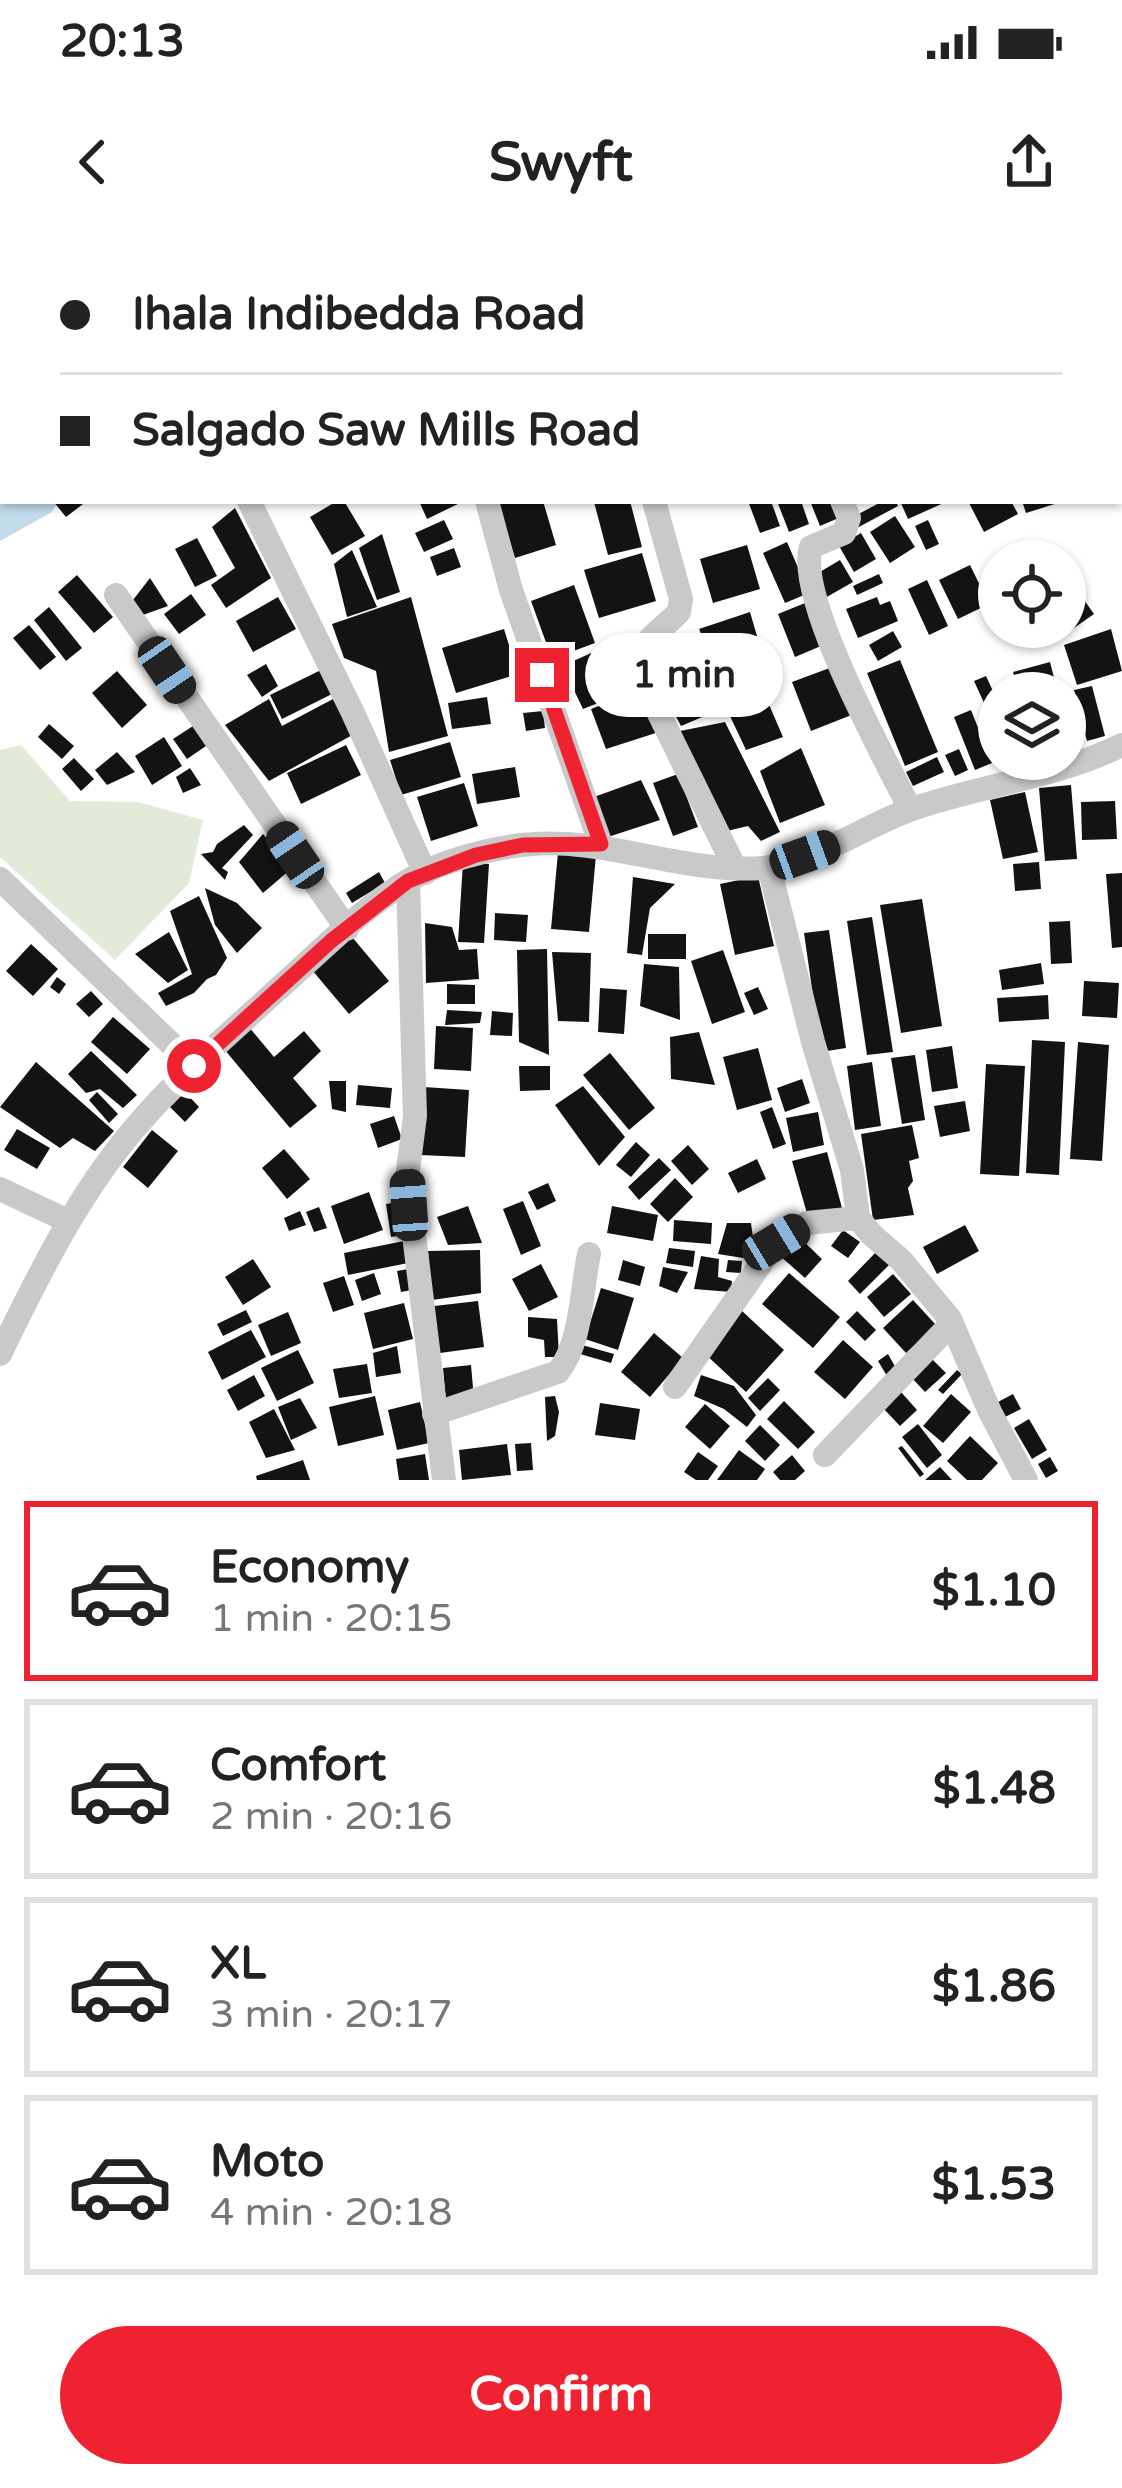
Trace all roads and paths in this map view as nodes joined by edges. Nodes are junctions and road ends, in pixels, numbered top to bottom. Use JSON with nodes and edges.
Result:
{"nodes":[{"id":1,"x":250,"y":504,"type":"edge"},
{"id":2,"x":488,"y":504,"type":"edge"},
{"id":3,"x":655,"y":504,"type":"edge"},
{"id":4,"x":843,"y":504,"type":"edge"},
{"id":5,"x":116,"y":595,"type":"dead end"},
{"id":6,"x":1122,"y":745,"type":"edge"},
{"id":7,"x":910,"y":809,"type":"junction"},
{"id":8,"x":601,"y":844,"type":"junction"},
{"id":9,"x":735,"y":868,"type":"junction"},
{"id":10,"x":769,"y":868,"type":"junction"},
{"id":11,"x":416,"y":877,"type":"junction"},
{"id":12,"x":0,"y":879,"type":"edge"},
{"id":13,"x":346,"y":929,"type":"junction"},
{"id":14,"x":194,"y":1066,"type":"junction"},
{"id":15,"x":0,"y":1189,"type":"edge"},
{"id":16,"x":858,"y":1218,"type":"junction"},
{"id":17,"x":68,"y":1221,"type":"junction"},
{"id":18,"x":589,"y":1254,"type":"dead end"},
{"id":19,"x":952,"y":1323,"type":"junction"},
{"id":20,"x":0,"y":1354,"type":"edge"},
{"id":21,"x":675,"y":1387,"type":"dead end"},
{"id":22,"x":434,"y":1414,"type":"junction"},
{"id":23,"x":825,"y":1455,"type":"dead end"},
{"id":24,"x":444,"y":1480,"type":"edge"},
{"id":25,"x":1026,"y":1480,"type":"edge"}],
"edges":[{"from":1,"to":11,"type":"street"},
{"from":2,"to":8,"type":"street"},
{"from":3,"to":9,"type":"street"},
{"from":4,"to":7,"type":"street"},
{"from":5,"to":13,"type":"street"},
{"from":6,"to":7,"type":"street"},
{"from":7,"to":10,"type":"street"},
{"from":8,"to":9,"type":"street"},
{"from":8,"to":11,"type":"street"},
{"from":9,"to":10,"type":"street"},
{"from":10,"to":16,"type":"street"},
{"from":11,"to":13,"type":"street"},
{"from":11,"to":22,"type":"street"},
{"from":12,"to":14,"type":"street"},
{"from":13,"to":14,"type":"street"},
{"from":14,"to":17,"type":"street"},
{"from":15,"to":17,"type":"street"},
{"from":16,"to":19,"type":"street"},
{"from":16,"to":21,"type":"street"},
{"from":17,"to":20,"type":"street"},
{"from":18,"to":22,"type":"street"},
{"from":19,"to":23,"type":"street"},
{"from":19,"to":25,"type":"street"},
{"from":22,"to":24,"type":"street"}]}
